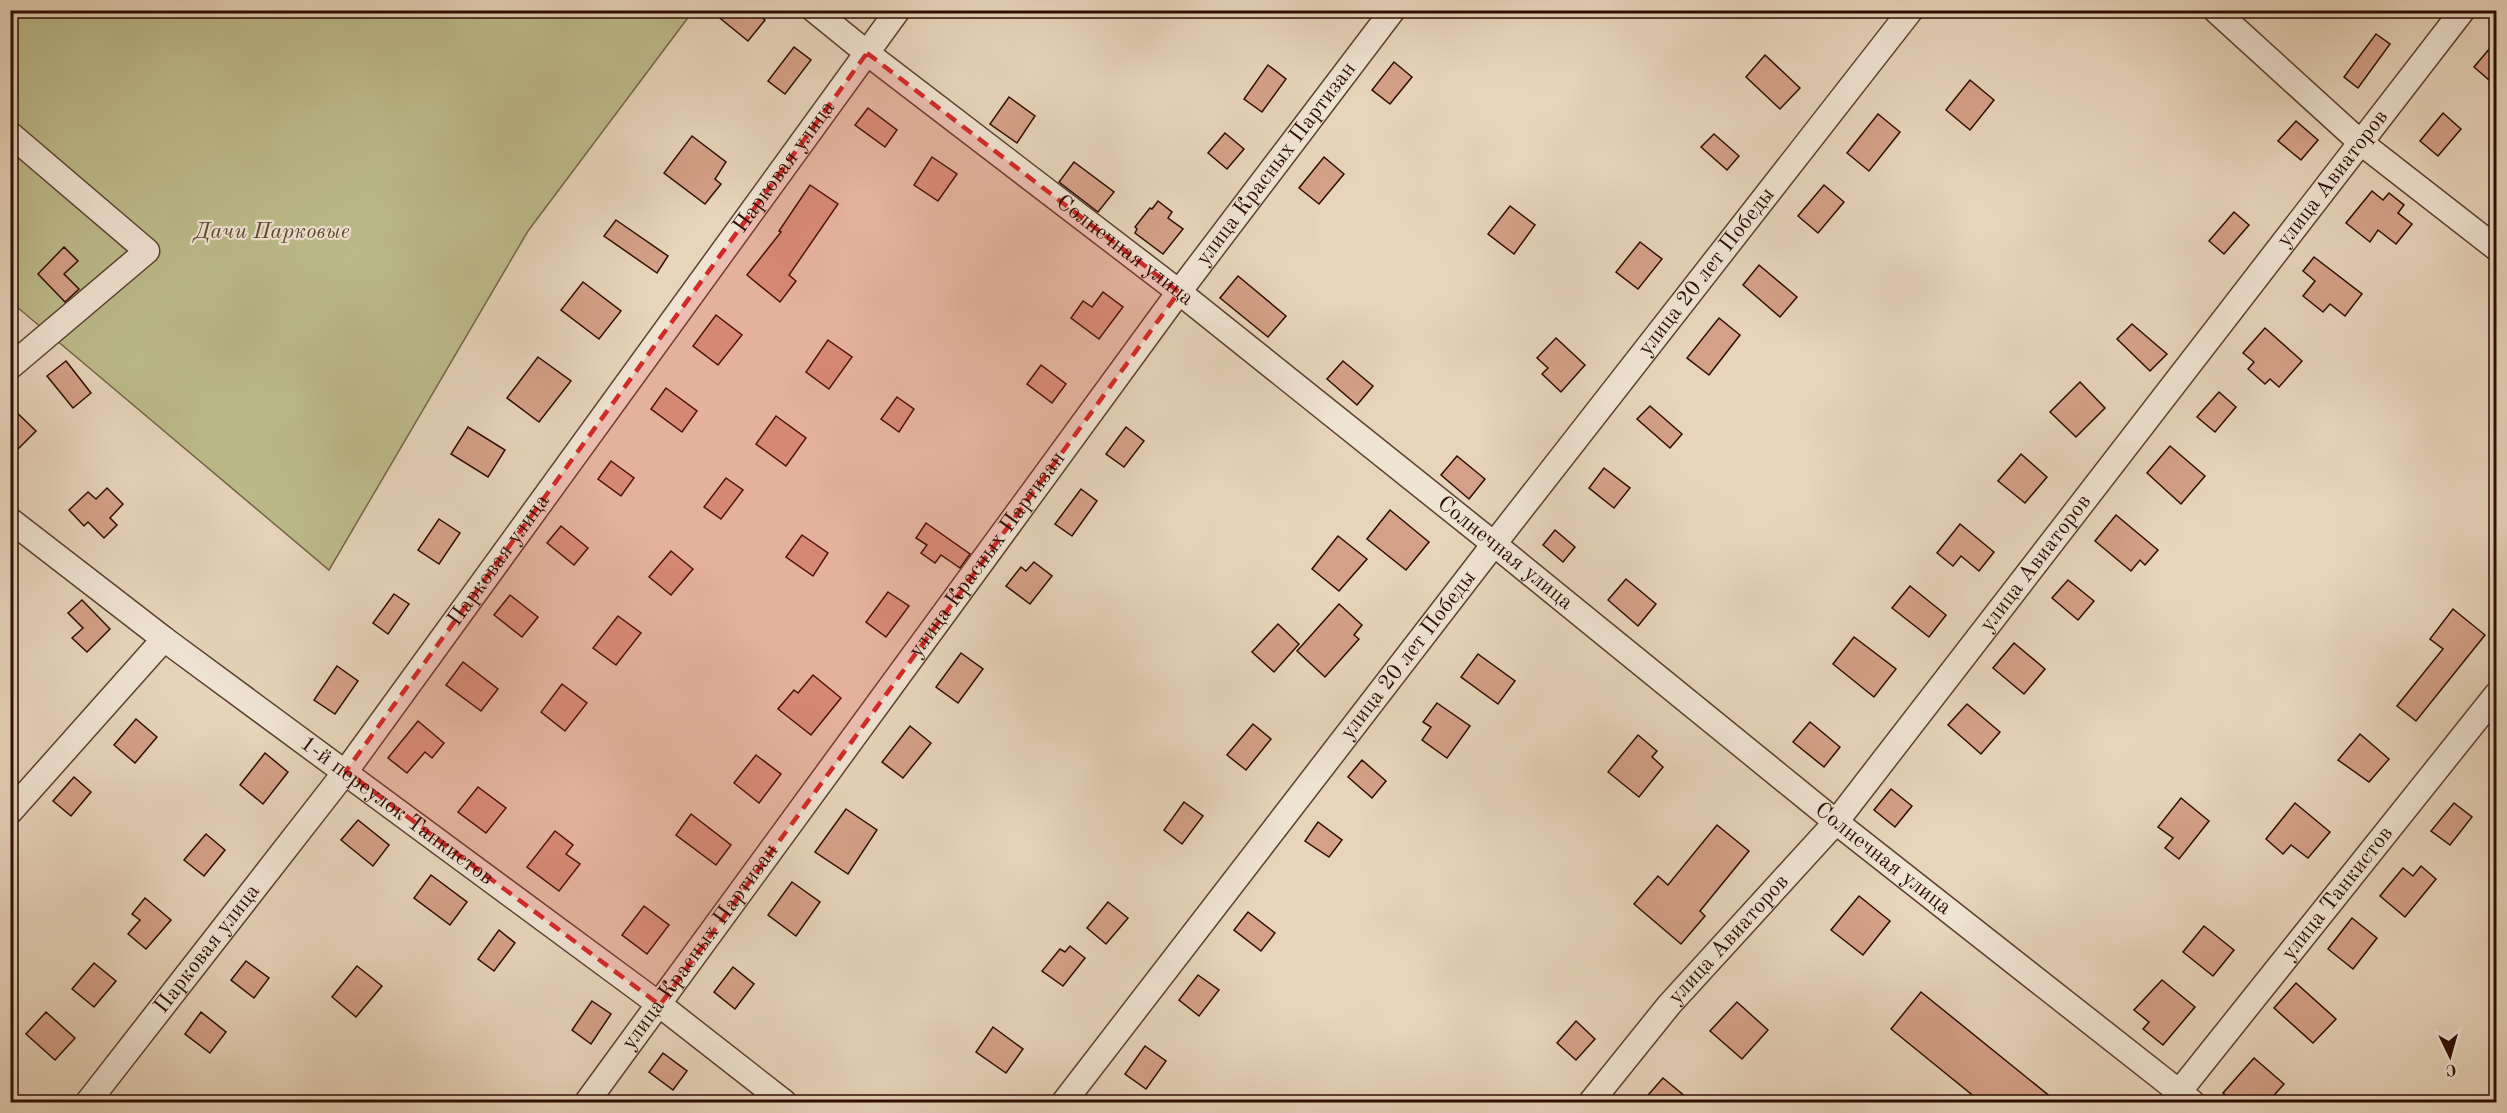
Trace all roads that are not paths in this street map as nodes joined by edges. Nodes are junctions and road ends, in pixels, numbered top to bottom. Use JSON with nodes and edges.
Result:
{"nodes":[{"id":1,"x":814,"y":10,"type":"edge"},
{"id":2,"x":898,"y":10,"type":"edge"},
{"id":3,"x":1393,"y":10,"type":"edge"},
{"id":4,"x":1911,"y":10,"type":"edge"},
{"id":5,"x":2215,"y":10,"type":"edge"},
{"id":6,"x":2463,"y":10,"type":"edge"},
{"id":7,"x":867,"y":53,"type":"junction"},
{"id":8,"x":10,"y":134,"type":"edge"},
{"id":9,"x":2360,"y":142,"type":"junction"},
{"id":10,"x":2496,"y":248,"type":"edge"},
{"id":11,"x":1179,"y":292,"type":"junction"},
{"id":12,"x":10,"y":367,"type":"edge"},
{"id":13,"x":10,"y":520,"type":"edge"},
{"id":14,"x":1494,"y":544,"type":"junction"},
{"id":15,"x":164,"y":639,"type":"junction"},
{"id":16,"x":2496,"y":695,"type":"edge"},
{"id":17,"x":346,"y":771,"type":"junction"},
{"id":18,"x":10,"y":812,"type":"edge"},
{"id":19,"x":1836,"y":822,"type":"junction"},
{"id":20,"x":660,"y":1005,"type":"junction"},
{"id":21,"x":2185,"y":1097,"type":"edge"},
{"id":22,"x":88,"y":1102,"type":"edge"},
{"id":23,"x":587,"y":1102,"type":"edge"},
{"id":24,"x":784,"y":1102,"type":"edge"},
{"id":25,"x":1064,"y":1102,"type":"edge"},
{"id":26,"x":1591,"y":1102,"type":"edge"}],
"edges":[{"from":1,"to":7,"type":"street","name":"Солнечная улица"},
{"from":2,"to":7,"type":"street","name":"Парковая улица"},
{"from":3,"to":11,"type":"street","name":"улица Красных Партизан"},
{"from":4,"to":14,"type":"street","name":"улица 20 лет Победы"},
{"from":5,"to":9,"type":"street"},
{"from":6,"to":9,"type":"street","name":"улица Авиаторов"},
{"from":7,"to":11,"type":"street","name":"Солнечная улица"},
{"from":7,"to":17,"type":"street","name":"Парковая улица"},
{"from":8,"to":12,"type":"street"},
{"from":9,"to":10,"type":"street"},
{"from":9,"to":19,"type":"street","name":"улица Авиаторов"},
{"from":11,"to":14,"type":"street","name":"Солнечная улица"},
{"from":11,"to":20,"type":"street","name":"улица Красных Партизан"},
{"from":13,"to":15,"type":"street","name":"1-й переулок Танкистов"},
{"from":14,"to":19,"type":"street","name":"Солнечная улица"},
{"from":14,"to":25,"type":"street","name":"улица 20 лет Победы"},
{"from":15,"to":17,"type":"street","name":"1-й переулок Танкистов"},
{"from":15,"to":18,"type":"street"},
{"from":16,"to":21,"type":"street","name":"улица Танкистов"},
{"from":17,"to":20,"type":"street","name":"1-й переулок Танкистов"},
{"from":17,"to":22,"type":"street","name":"Парковая улица"},
{"from":19,"to":21,"type":"street","name":"Солнечная улица"},
{"from":19,"to":26,"type":"street","name":"улица Авиаторов"},
{"from":20,"to":23,"type":"street","name":"улица Красных Партизан"},
{"from":20,"to":24,"type":"street","name":"1-й переулок Танкистов"}]}
